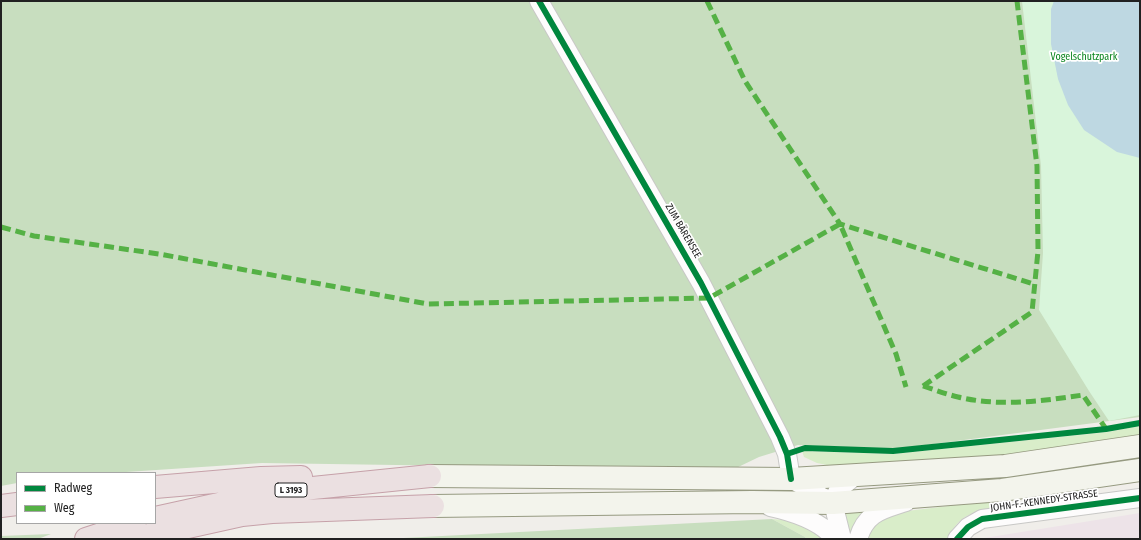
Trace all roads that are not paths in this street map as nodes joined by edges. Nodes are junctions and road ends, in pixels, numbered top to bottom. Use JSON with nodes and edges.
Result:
{"nodes":[{"id":1,"x":539,"y":1,"type":"edge"},
{"id":2,"x":1140,"y":446,"type":"edge"},
{"id":3,"x":1140,"y":470,"type":"edge"},
{"id":4,"x":856,"y":475,"type":"junction"},
{"id":5,"x":430,"y":476,"type":"junction"},
{"id":6,"x":791,"y":479,"type":"junction"},
{"id":7,"x":156,"y":487,"type":"edge"},
{"id":8,"x":917,"y":498,"type":"junction"},
{"id":9,"x":1140,"y":498,"type":"edge"},
{"id":10,"x":752,"y":502,"type":"junction"},
{"id":11,"x":834,"y":503,"type":"junction"},
{"id":12,"x":16,"y":504,"type":"edge"},
{"id":13,"x":1,"y":506,"type":"edge"},
{"id":14,"x":432,"y":506,"type":"joint"},
{"id":15,"x":308,"y":511,"type":"junction"},
{"id":16,"x":156,"y":518,"type":"edge"},
{"id":17,"x":132,"y":524,"type":"edge"},
{"id":18,"x":86,"y":539,"type":"edge"},
{"id":19,"x":134,"y":539,"type":"edge"},
{"id":20,"x":194,"y":539,"type":"edge"},
{"id":21,"x":835,"y":539,"type":"edge"},
{"id":22,"x":842,"y":539,"type":"edge"},
{"id":23,"x":858,"y":539,"type":"edge"},
{"id":24,"x":957,"y":539,"type":"edge"}],
"edges":[{"from":1,"to":6,"type":"street","name":"ZUM BÄRENSEE"},
{"from":2,"to":4,"type":"main road","number":"L 3193"},
{"from":3,"to":8,"type":"main road","number":"L 3193"},
{"from":4,"to":6,"type":"main road","number":"L 3193"},
{"from":4,"to":11,"type":"street"},
{"from":5,"to":6,"type":"main road","number":"L 3193"},
{"from":5,"to":7,"type":"highway","number":"L 3193"},
{"from":5,"to":16,"type":"highway","number":"L 3193"},
{"from":6,"to":10,"type":"street"},
{"from":6,"to":11,"type":"street"},
{"from":8,"to":11,"type":"main road","number":"L 3193"},
{"from":8,"to":23,"type":"street"},
{"from":9,"to":24,"type":"street","name":"JOHN-F.-KENNEDY-STRASSE"},
{"from":10,"to":11,"type":"main road","number":"L 3193"},
{"from":10,"to":14,"type":"main road","number":"L 3193"},
{"from":10,"to":21,"type":"street"},
{"from":11,"to":22,"type":"street"},
{"from":12,"to":13,"type":"highway"},
{"from":14,"to":15,"type":"highway","number":"L 3193"},
{"from":15,"to":19,"type":"highway","number":"L 3193"},
{"from":15,"to":20,"type":"highway","number":"L 3193"},
{"from":17,"to":18,"type":"highway"}]}
